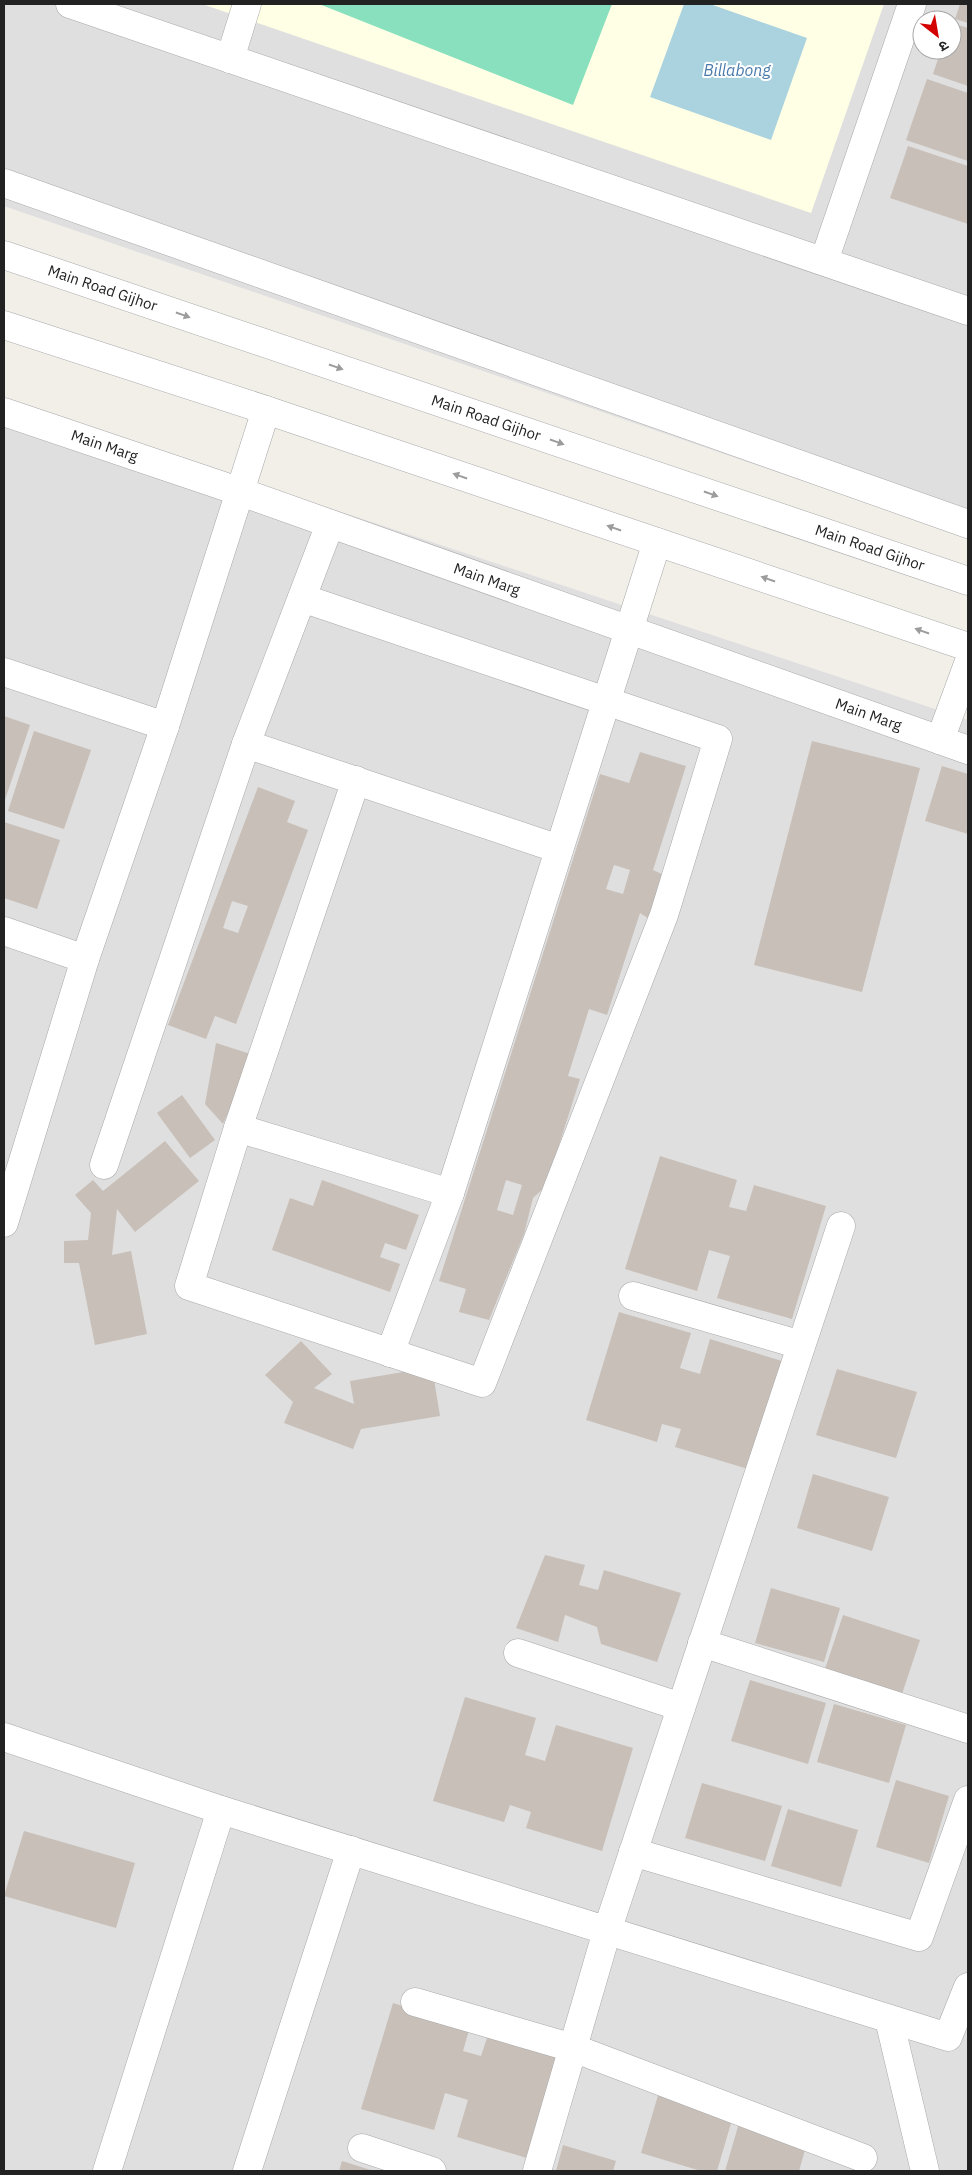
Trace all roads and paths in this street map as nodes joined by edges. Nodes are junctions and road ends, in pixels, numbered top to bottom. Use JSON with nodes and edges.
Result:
{"nodes":[{"id":1,"x":70,"y":4,"type":"edge"},
{"id":2,"x":247,"y":4,"type":"edge"},
{"id":3,"x":912,"y":4,"type":"edge"},
{"id":4,"x":230,"y":59,"type":"junction"},
{"id":5,"x":4,"y":183,"type":"edge"},
{"id":6,"x":4,"y":255,"type":"edge"},
{"id":7,"x":824,"y":261,"type":"junction"},
{"id":8,"x":968,"y":310,"type":"edge"},
{"id":9,"x":4,"y":325,"type":"edge"},
{"id":10,"x":266,"y":410,"type":"junction"},
{"id":11,"x":4,"y":412,"type":"edge"},
{"id":12,"x":238,"y":491,"type":"junction"},
{"id":13,"x":330,"y":524,"type":"junction"},
{"id":14,"x":968,"y":524,"type":"edge"},
{"id":15,"x":657,"y":542,"type":"junction"},
{"id":16,"x":968,"y":581,"type":"edge"},
{"id":17,"x":302,"y":598,"type":"junction"},
{"id":18,"x":630,"y":631,"type":"junction"},
{"id":19,"x":968,"y":647,"type":"edge"},
{"id":20,"x":968,"y":664,"type":"edge"},
{"id":21,"x":4,"y":672,"type":"edge"},
{"id":22,"x":607,"y":703,"type":"junction"},
{"id":23,"x":165,"y":726,"type":"junction"},
{"id":24,"x":940,"y":740,"type":"junction"},
{"id":25,"x":246,"y":744,"type":"junction"},
{"id":26,"x":968,"y":750,"type":"edge"},
{"id":27,"x":356,"y":780,"type":"junction"},
{"id":28,"x":559,"y":848,"type":"junction"},
{"id":29,"x":4,"y":931,"type":"edge"},
{"id":30,"x":85,"y":959,"type":"junction"},
{"id":31,"x":238,"y":1128,"type":"junction"},
{"id":32,"x":104,"y":1165,"type":"dead end"},
{"id":33,"x":450,"y":1193,"type":"junction"},
{"id":34,"x":4,"y":1223,"type":"edge"},
{"id":35,"x":841,"y":1226,"type":"dead end"},
{"id":36,"x":633,"y":1296,"type":"dead end"},
{"id":37,"x":801,"y":1345,"type":"junction"},
{"id":38,"x":390,"y":1353,"type":"junction"},
{"id":39,"x":702,"y":1643,"type":"junction"},
{"id":40,"x":518,"y":1653,"type":"dead end"},
{"id":41,"x":681,"y":1707,"type":"junction"},
{"id":42,"x":968,"y":1729,"type":"edge"},
{"id":43,"x":4,"y":1737,"type":"edge"},
{"id":44,"x":968,"y":1800,"type":"edge"},
{"id":45,"x":221,"y":1810,"type":"junction"},
{"id":46,"x":351,"y":1850,"type":"junction"},
{"id":47,"x":633,"y":1852,"type":"junction"},
{"id":48,"x":607,"y":1930,"type":"junction"},
{"id":49,"x":968,"y":1987,"type":"edge"},
{"id":50,"x":415,"y":2002,"type":"dead end"},
{"id":51,"x":889,"y":2019,"type":"junction"},
{"id":52,"x":573,"y":2048,"type":"junction"},
{"id":53,"x":362,"y":2148,"type":"dead end"},
{"id":54,"x":863,"y":2158,"type":"dead end"},
{"id":55,"x":107,"y":2171,"type":"edge"},
{"id":56,"x":248,"y":2171,"type":"edge"},
{"id":57,"x":432,"y":2171,"type":"edge"},
{"id":58,"x":537,"y":2171,"type":"edge"},
{"id":59,"x":925,"y":2171,"type":"edge"}],
"edges":[{"from":1,"to":4,"type":"street"},
{"from":2,"to":4,"type":"street"},
{"from":3,"to":7,"type":"street"},
{"from":4,"to":7,"type":"street"},
{"from":5,"to":14,"type":"street"},
{"from":6,"to":16,"type":"street","name":"Main Road Gijhor","one_way":true},
{"from":7,"to":8,"type":"street"},
{"from":9,"to":10,"type":"street"},
{"from":10,"to":12,"type":"street"},
{"from":15,"to":10,"type":"street","one_way":true},
{"from":11,"to":12,"type":"street","name":"Main Marg"},
{"from":12,"to":13,"type":"street","name":"Main Marg"},
{"from":12,"to":23,"type":"street"},
{"from":13,"to":17,"type":"street"},
{"from":13,"to":18,"type":"street","name":"Main Marg"},
{"from":15,"to":18,"type":"street"},
{"from":19,"to":15,"type":"street","one_way":true},
{"from":17,"to":22,"type":"street"},
{"from":17,"to":25,"type":"street"},
{"from":18,"to":22,"type":"street"},
{"from":18,"to":24,"type":"street","name":"Main Marg"},
{"from":20,"to":24,"type":"street"},
{"from":21,"to":23,"type":"street"},
{"from":22,"to":28,"type":"street"},
{"from":22,"to":38,"type":"street"},
{"from":23,"to":30,"type":"street"},
{"from":24,"to":26,"type":"street","name":"Main Marg"},
{"from":25,"to":27,"type":"street"},
{"from":25,"to":32,"type":"street"},
{"from":27,"to":28,"type":"street"},
{"from":27,"to":31,"type":"street"},
{"from":28,"to":33,"type":"street"},
{"from":29,"to":30,"type":"street"},
{"from":30,"to":34,"type":"street"},
{"from":31,"to":33,"type":"street"},
{"from":31,"to":38,"type":"street"},
{"from":33,"to":38,"type":"street"},
{"from":35,"to":37,"type":"street"},
{"from":36,"to":37,"type":"street"},
{"from":37,"to":39,"type":"street"},
{"from":39,"to":41,"type":"street"},
{"from":39,"to":42,"type":"street"},
{"from":40,"to":41,"type":"street"},
{"from":41,"to":47,"type":"street"},
{"from":43,"to":45,"type":"street"},
{"from":44,"to":47,"type":"street"},
{"from":45,"to":46,"type":"street"},
{"from":45,"to":55,"type":"street"},
{"from":46,"to":48,"type":"street"},
{"from":46,"to":56,"type":"street"},
{"from":47,"to":48,"type":"street"},
{"from":48,"to":51,"type":"street"},
{"from":48,"to":52,"type":"street"},
{"from":49,"to":51,"type":"street"},
{"from":50,"to":52,"type":"street"},
{"from":51,"to":59,"type":"street"},
{"from":52,"to":54,"type":"street"},
{"from":52,"to":58,"type":"street"},
{"from":53,"to":57,"type":"street"}]}
